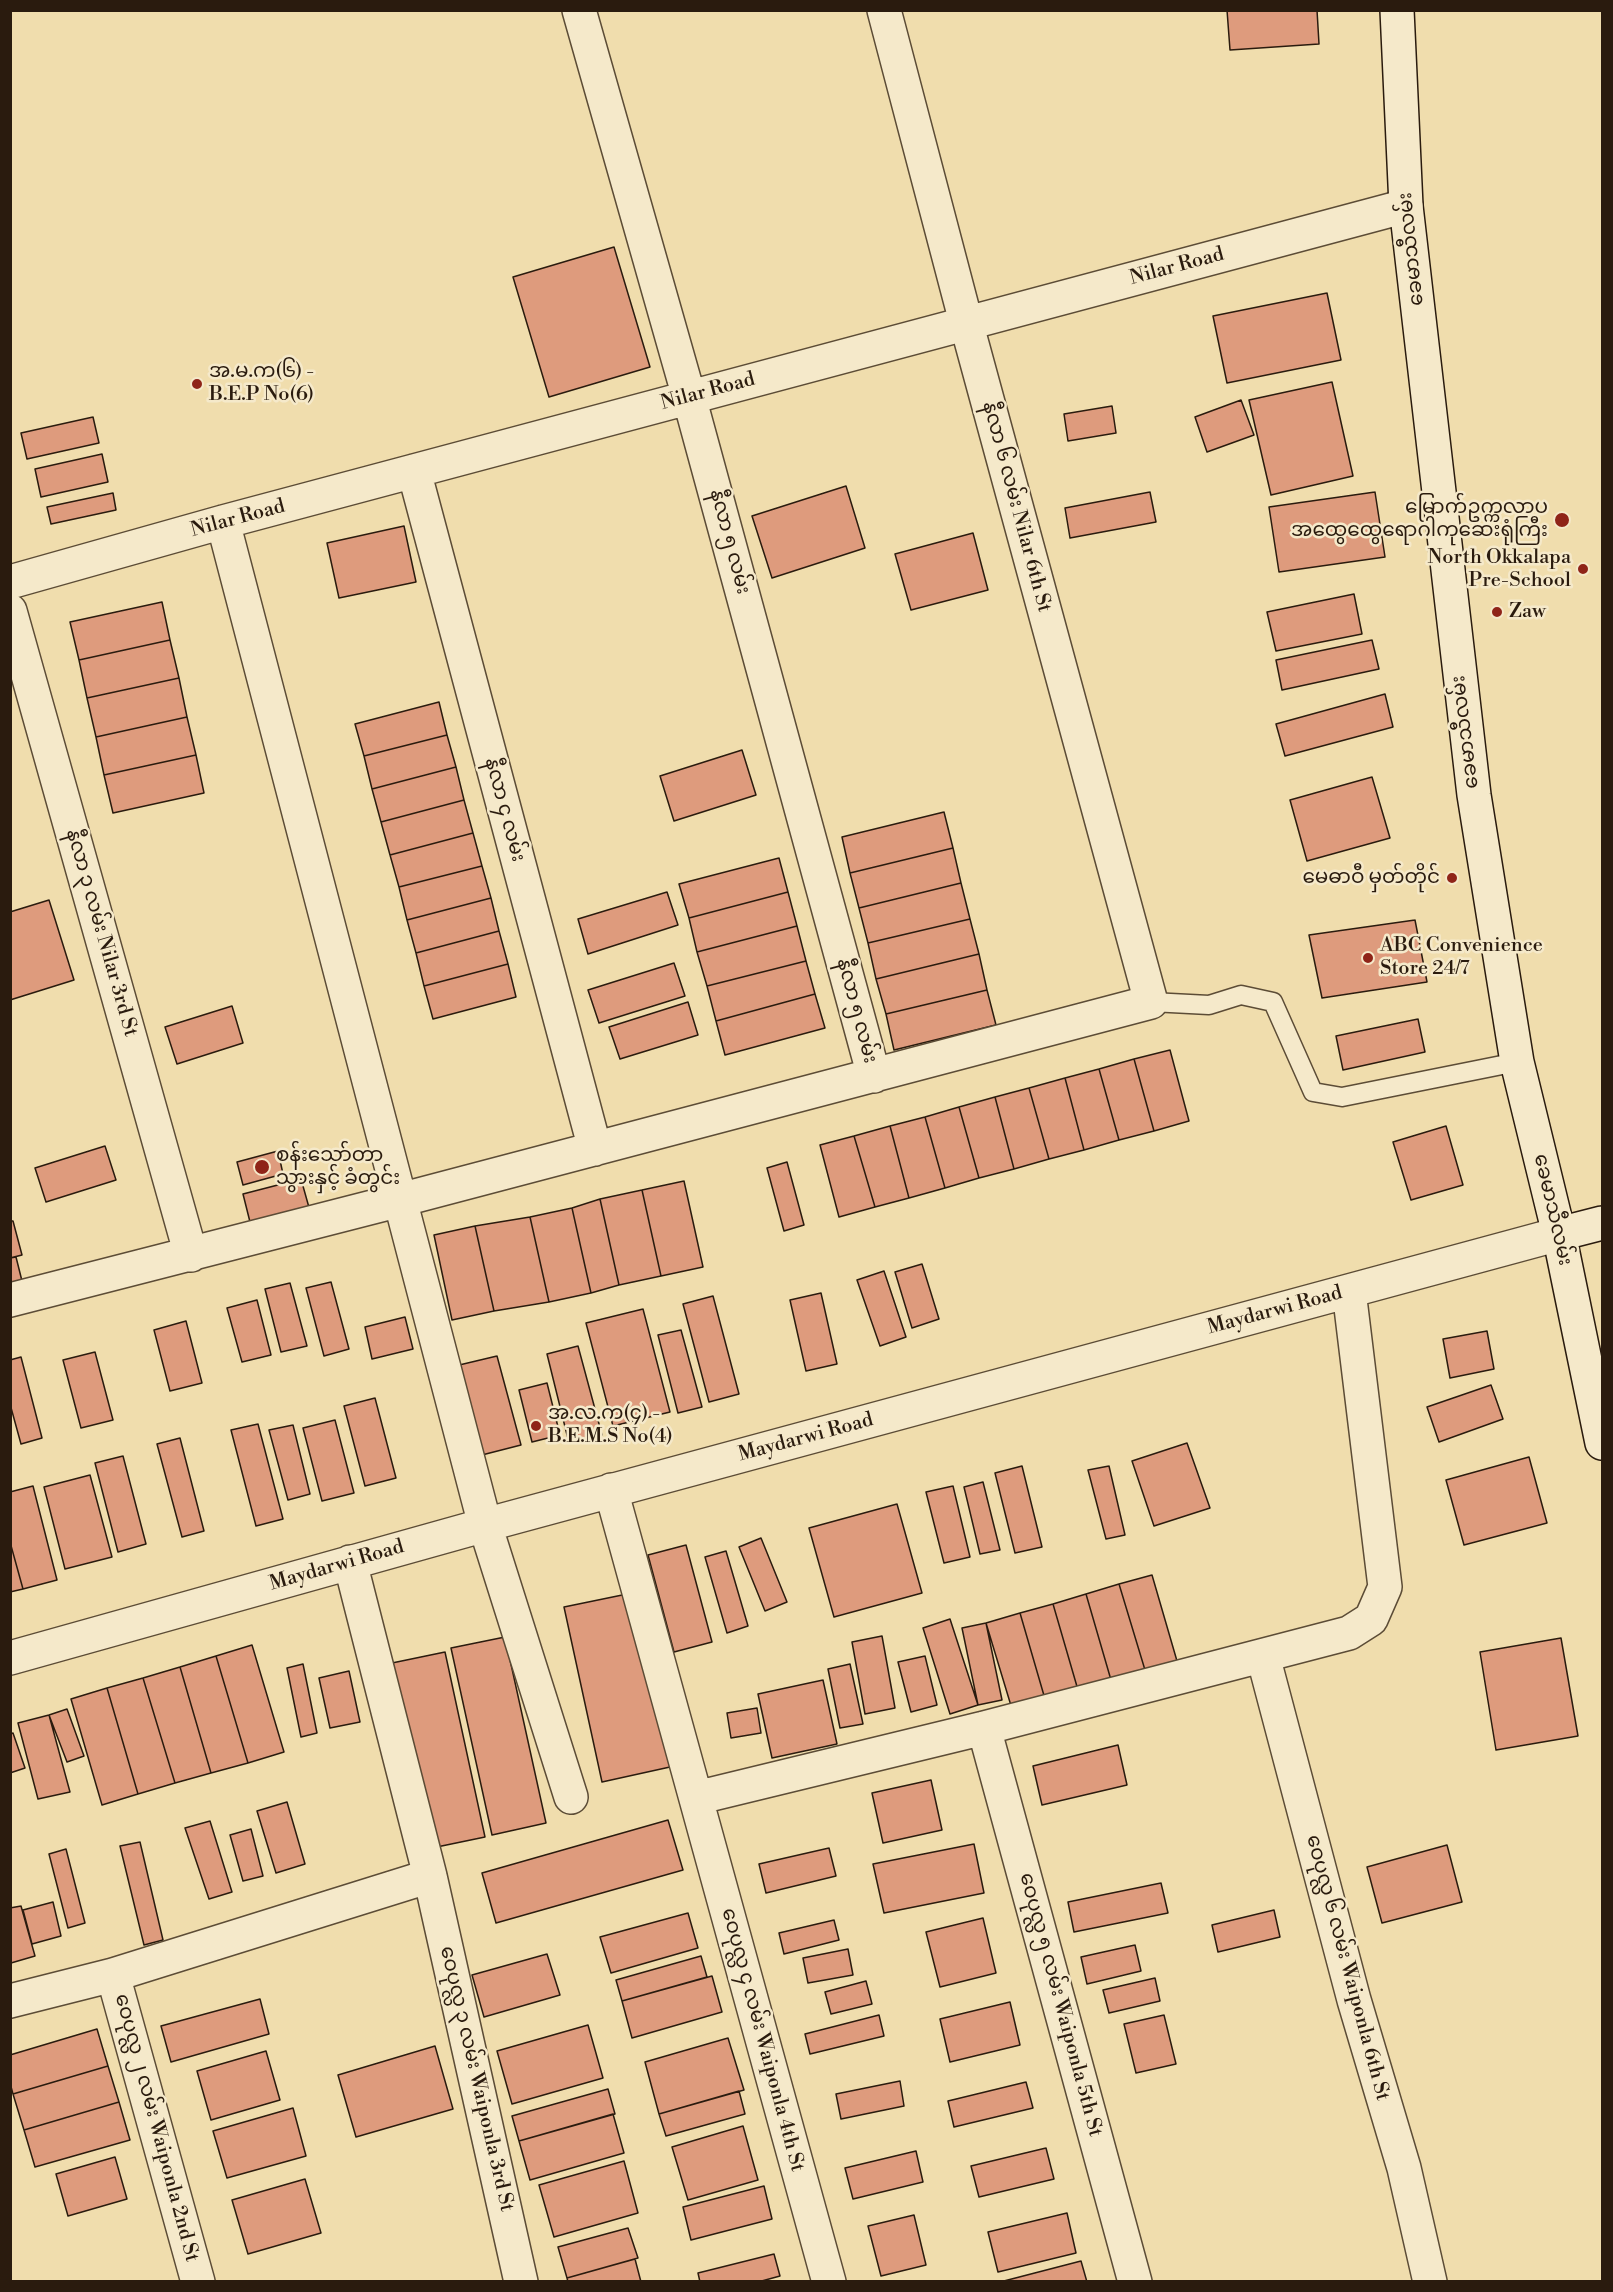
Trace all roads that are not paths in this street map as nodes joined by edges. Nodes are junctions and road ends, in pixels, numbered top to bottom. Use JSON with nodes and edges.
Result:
{"nodes":[{"id":1,"x":579,"y":10,"type":"edge"},
{"id":2,"x":884,"y":10,"type":"edge"},
{"id":3,"x":1397,"y":10,"type":"edge"},
{"id":4,"x":1406,"y":206,"type":"junction"},
{"id":5,"x":966,"y":322,"type":"junction"},
{"id":6,"x":689,"y":397,"type":"junction"},
{"id":7,"x":414,"y":471,"type":"junction"},
{"id":8,"x":222,"y":522,"type":"junction"},
{"id":9,"x":10,"y":582,"type":"edge"},
{"id":10,"x":10,"y":611,"type":"edge"},
{"id":11,"x":1151,"y":1002,"type":"junction"},
{"id":12,"x":1517,"y":1062,"type":"junction"},
{"id":13,"x":874,"y":1076,"type":"junction"},
{"id":14,"x":595,"y":1149,"type":"junction"},
{"id":15,"x":400,"y":1200,"type":"junction"},
{"id":16,"x":1602,"y":1223,"type":"edge"},
{"id":17,"x":1559,"y":1234,"type":"junction"},
{"id":18,"x":191,"y":1255,"type":"junction"},
{"id":19,"x":1349,"y":1291,"type":"junction"},
{"id":20,"x":10,"y":1300,"type":"edge"},
{"id":21,"x":1602,"y":1443,"type":"edge"},
{"id":22,"x":611,"y":1490,"type":"junction"},
{"id":23,"x":485,"y":1524,"type":"junction"},
{"id":24,"x":350,"y":1563,"type":"junction"},
{"id":25,"x":1263,"y":1656,"type":"junction"},
{"id":26,"x":10,"y":1658,"type":"edge"},
{"id":27,"x":984,"y":1728,"type":"junction"},
{"id":28,"x":571,"y":1797,"type":"dead end"},
{"id":29,"x":696,"y":1798,"type":"junction"},
{"id":30,"x":430,"y":1876,"type":"junction"},
{"id":31,"x":113,"y":1975,"type":"junction"},
{"id":32,"x":10,"y":2001,"type":"edge"},
{"id":33,"x":198,"y":2282,"type":"edge"},
{"id":34,"x":521,"y":2282,"type":"edge"},
{"id":35,"x":828,"y":2282,"type":"edge"},
{"id":36,"x":1135,"y":2282,"type":"edge"},
{"id":37,"x":1430,"y":2282,"type":"edge"}],
"edges":[{"from":1,"to":6,"type":"street","name":"နီလာ ၅ လမ်း"},
{"from":2,"to":5,"type":"street","name":"နီလာ ၆ လမ်း Nilar 6th St"},
{"from":3,"to":4,"type":"street","name":"ခေမာသီလမ်း"},
{"from":4,"to":5,"type":"street","name":"Nilar Road"},
{"from":4,"to":12,"type":"street","name":"ခေမာသီလမ်း"},
{"from":5,"to":6,"type":"street","name":"Nilar Road"},
{"from":5,"to":11,"type":"street","name":"နီလာ ၆ လမ်း Nilar 6th St"},
{"from":6,"to":7,"type":"street","name":"Nilar Road"},
{"from":6,"to":13,"type":"street","name":"နီလာ ၅ လမ်း"},
{"from":7,"to":8,"type":"street","name":"Nilar Road"},
{"from":7,"to":14,"type":"street","name":"နီလာ ၄ လမ်း"},
{"from":8,"to":9,"type":"street","name":"Nilar Road"},
{"from":8,"to":15,"type":"street"},
{"from":10,"to":18,"type":"street","name":"နီလာ ၃ လမ်း Nilar 3rd St"},
{"from":11,"to":12,"type":"lane"},
{"from":11,"to":13,"type":"street"},
{"from":12,"to":17,"type":"street","name":"ခေမာသီလမ်း"},
{"from":13,"to":14,"type":"street"},
{"from":14,"to":15,"type":"street"},
{"from":15,"to":18,"type":"street"},
{"from":15,"to":23,"type":"street"},
{"from":16,"to":17,"type":"street","name":"Maydarwi Road"},
{"from":17,"to":19,"type":"street","name":"Maydarwi Road"},
{"from":17,"to":21,"type":"street","name":"ခေမာသီလမ်း"},
{"from":18,"to":20,"type":"street"},
{"from":19,"to":22,"type":"street","name":"Maydarwi Road"},
{"from":19,"to":25,"type":"street"},
{"from":22,"to":23,"type":"street","name":"Maydarwi Road"},
{"from":22,"to":29,"type":"street","name":"ဝေပုလ္လ ၄ လမ်း Waiponla 4th St"},
{"from":23,"to":24,"type":"street","name":"Maydarwi Road"},
{"from":23,"to":28,"type":"street"},
{"from":24,"to":26,"type":"street","name":"Maydarwi Road"},
{"from":24,"to":30,"type":"street","name":"ဝေပုလ္လ ၃ လမ်း Waiponla 3rd St"},
{"from":25,"to":27,"type":"street"},
{"from":25,"to":37,"type":"street","name":"ဝေပုလ္လ ၆ လမ်း Waiponla 6th St"},
{"from":27,"to":29,"type":"street"},
{"from":27,"to":36,"type":"street","name":"ဝေပုလ္လ ၅ လမ်း Waiponla 5th St"},
{"from":29,"to":35,"type":"street","name":"ဝေပုလ္လ ၄ လမ်း Waiponla 4th St"},
{"from":30,"to":31,"type":"street"},
{"from":30,"to":34,"type":"street","name":"ဝေပုလ္လ ၃ လမ်း Waiponla 3rd St"},
{"from":31,"to":32,"type":"street"},
{"from":31,"to":33,"type":"street","name":"ဝေပုလ္လ ၂ လမ်း Waiponla 2nd St"}]}
